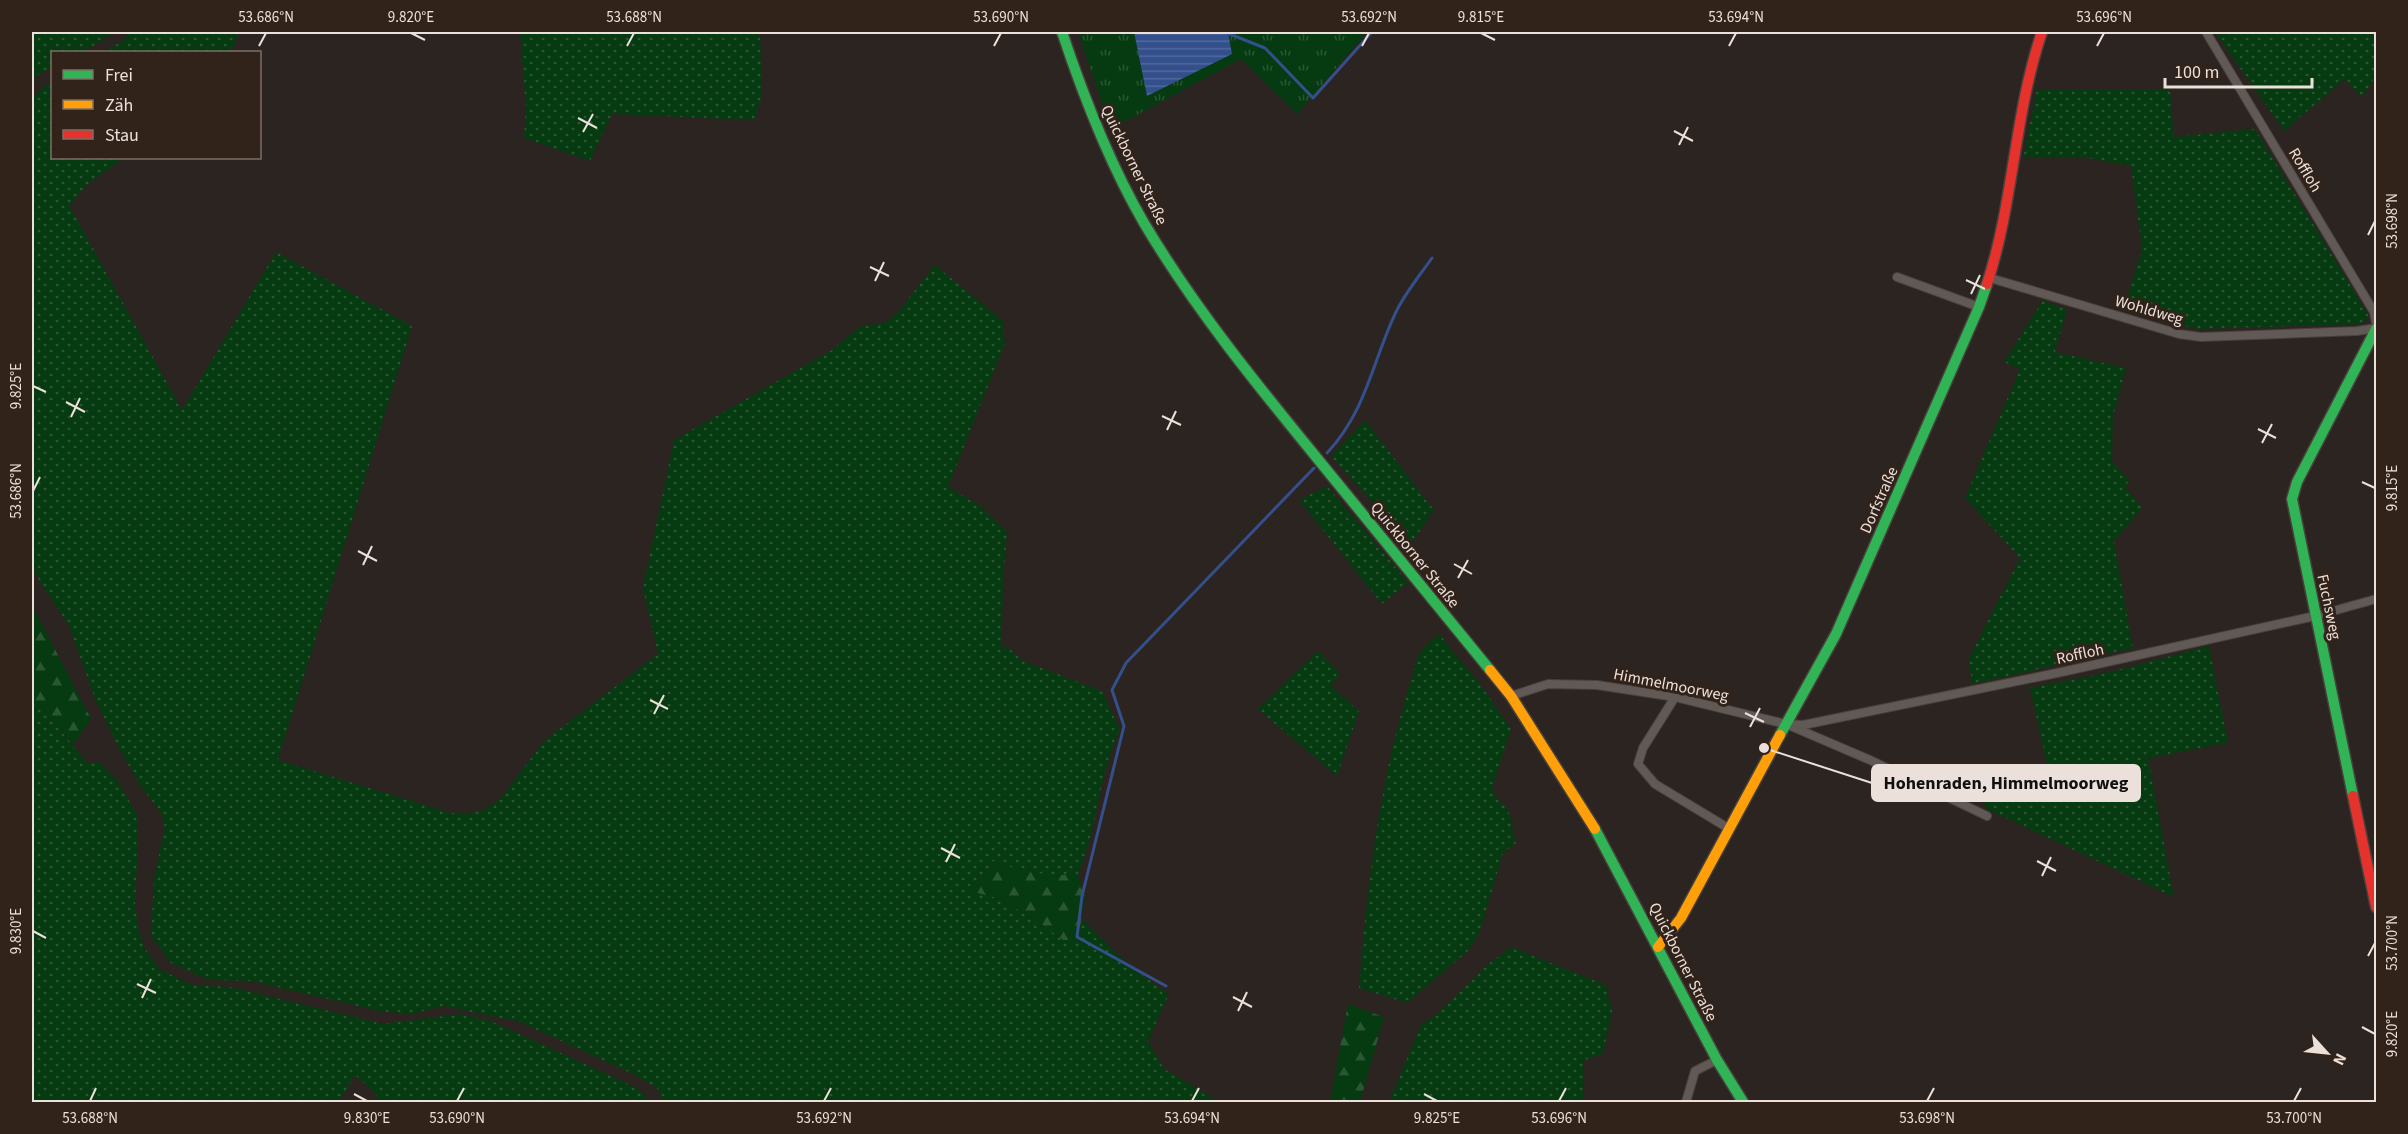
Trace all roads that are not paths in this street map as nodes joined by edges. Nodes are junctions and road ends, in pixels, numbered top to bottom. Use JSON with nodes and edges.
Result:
{"nodes":[{"id":1,"x":1062,"y":32,"type":"edge"},
{"id":2,"x":2042,"y":32,"type":"edge"},
{"id":3,"x":2206,"y":32,"type":"edge"},
{"id":4,"x":1897,"y":277,"type":"dead end"},
{"id":5,"x":1989,"y":278,"type":"junction"},
{"id":6,"x":1979,"y":307,"type":"junction"},
{"id":7,"x":2376,"y":327,"type":"edge"},
{"id":8,"x":2376,"y":599,"type":"edge"},
{"id":9,"x":2315,"y":616,"type":"junction"},
{"id":10,"x":1511,"y":696,"type":"junction"},
{"id":11,"x":1675,"y":697,"type":"junction"},
{"id":12,"x":1786,"y":724,"type":"junction"},
{"id":13,"x":1987,"y":816,"type":"dead end"},
{"id":14,"x":1728,"y":828,"type":"junction"},
{"id":15,"x":2376,"y":907,"type":"edge"},
{"id":16,"x":1658,"y":947,"type":"junction"},
{"id":17,"x":1718,"y":1060,"type":"junction"},
{"id":18,"x":1686,"y":1102,"type":"edge"},
{"id":19,"x":1743,"y":1102,"type":"edge"}],
"edges":[{"from":1,"to":10,"type":"street","name":"Quickborner Straße"},
{"from":2,"to":5,"type":"street","name":"Dorfstraße"},
{"from":3,"to":7,"type":"street","name":"Roffloh"},
{"from":4,"to":6,"type":"street"},
{"from":5,"to":6,"type":"street","name":"Dorfstraße"},
{"from":5,"to":7,"type":"street","name":"Wohldweg"},
{"from":6,"to":12,"type":"street","name":"Dorfstraße"},
{"from":7,"to":9,"type":"street","name":"Fuchsweg"},
{"from":8,"to":9,"type":"street","name":"Roffloh"},
{"from":9,"to":12,"type":"street","name":"Roffloh"},
{"from":9,"to":15,"type":"street","name":"Fuchsweg"},
{"from":10,"to":11,"type":"street","name":"Himmelmoorweg"},
{"from":10,"to":16,"type":"street","name":"Quickborner Straße"},
{"from":11,"to":12,"type":"street","name":"Himmelmoorweg"},
{"from":11,"to":14,"type":"street"},
{"from":12,"to":13,"type":"street","name":"Himmelmoorweg"},
{"from":12,"to":14,"type":"street","name":"Dorfstraße"},
{"from":14,"to":16,"type":"street","name":"Dorfstraße"},
{"from":16,"to":17,"type":"street","name":"Quickborner Straße"},
{"from":17,"to":18,"type":"street"},
{"from":17,"to":19,"type":"street","name":"Quickborner Straße"}]}
